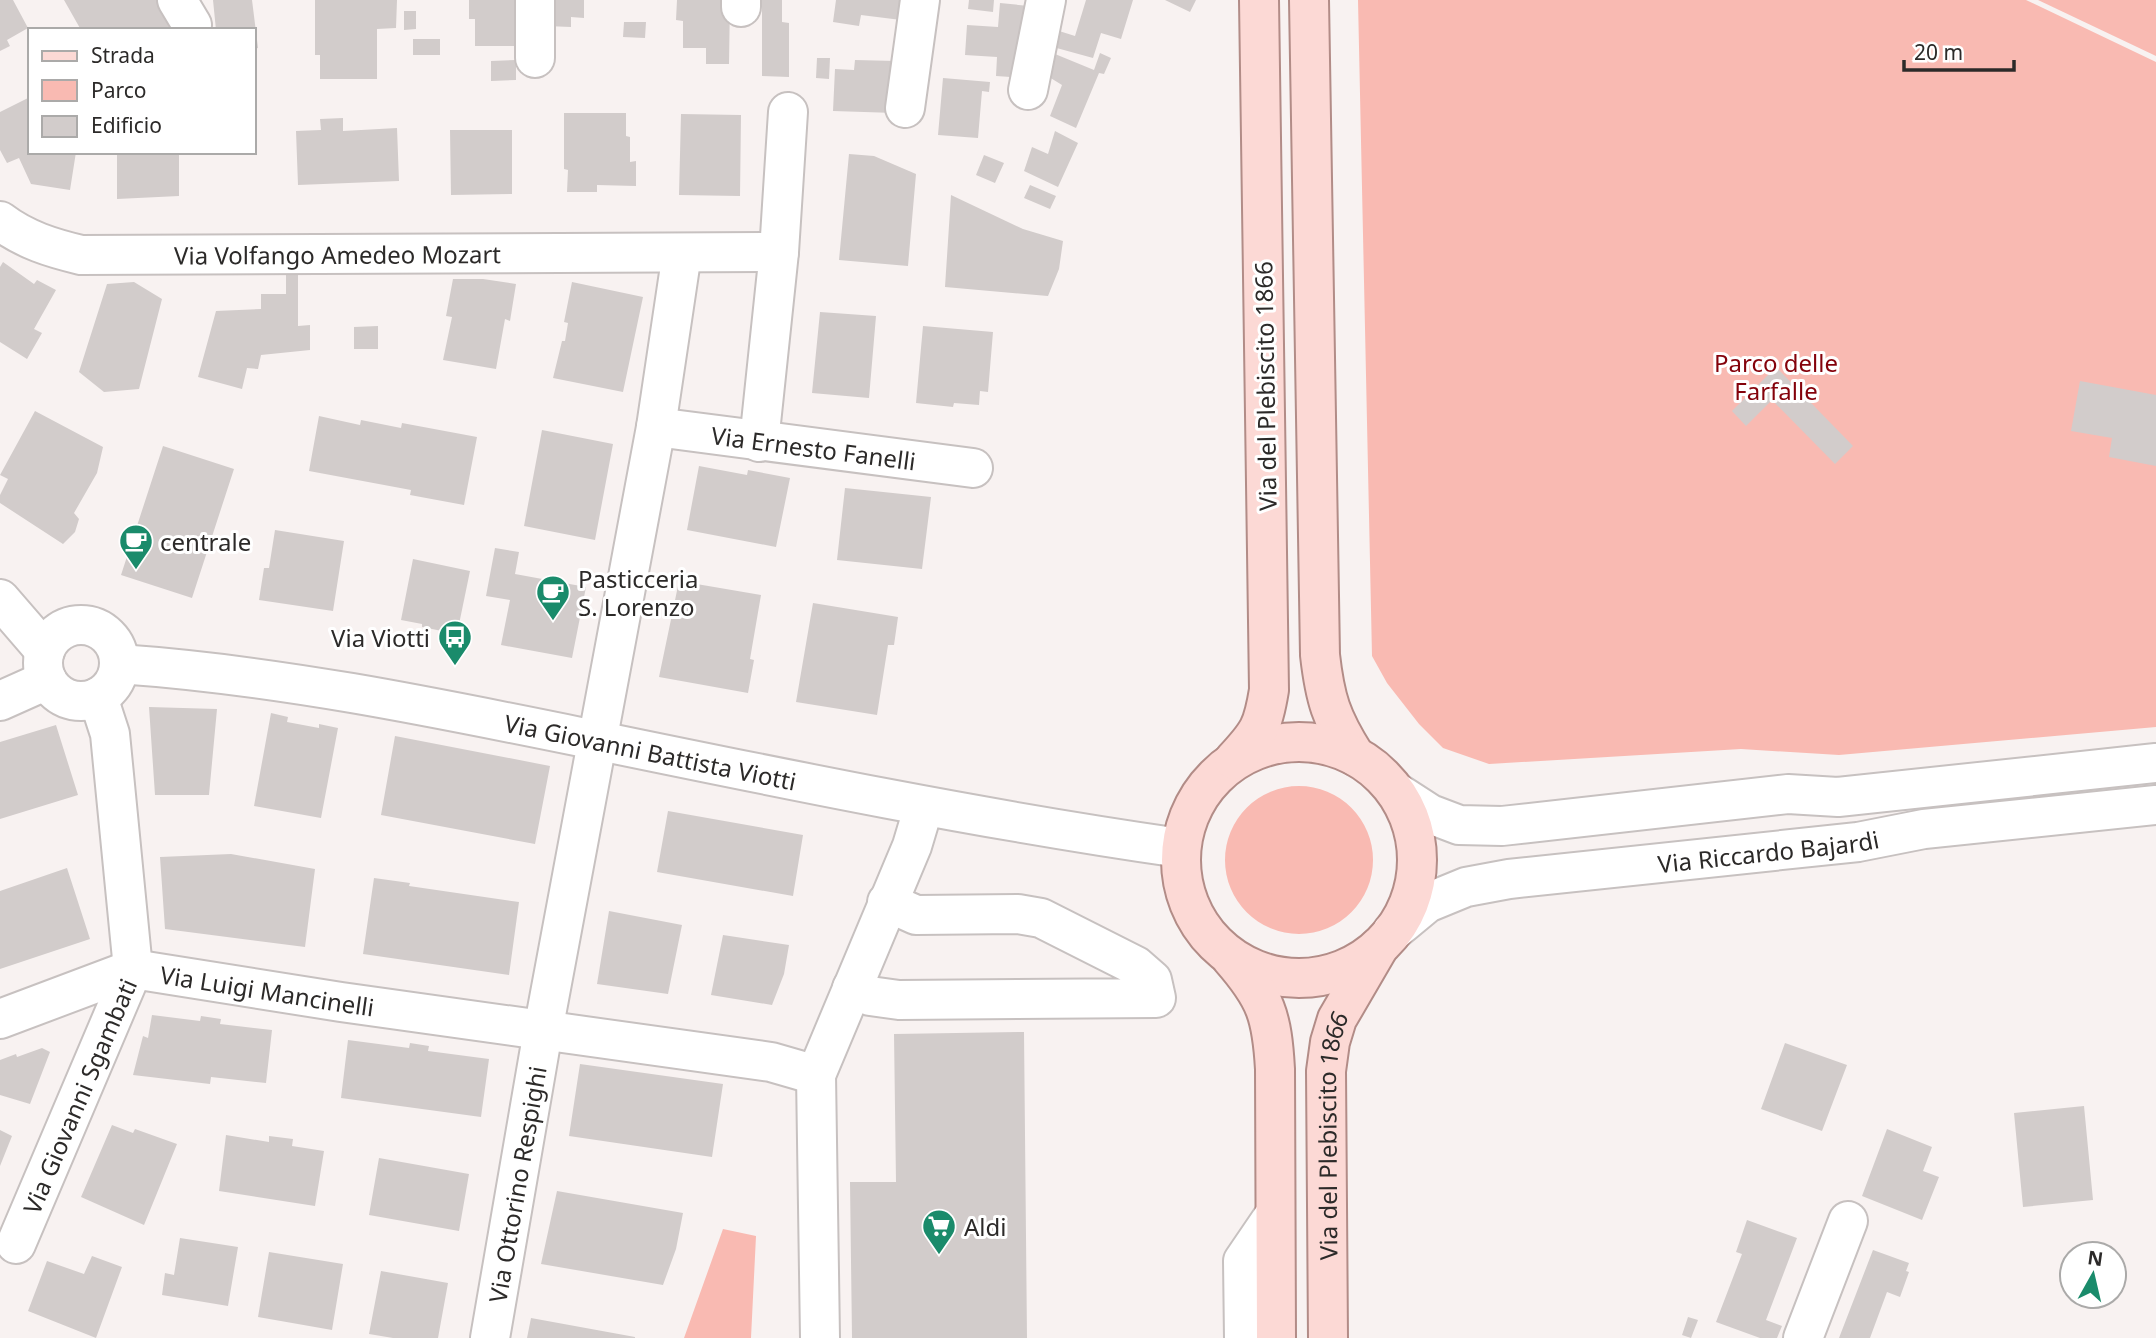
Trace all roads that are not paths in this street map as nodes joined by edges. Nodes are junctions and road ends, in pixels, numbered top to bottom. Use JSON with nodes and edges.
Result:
{"nodes":[{"id":1,"x":535,"y":0,"type":"edge"},
{"id":2,"x":920,"y":0,"type":"edge"},
{"id":3,"x":1046,"y":0,"type":"edge"},
{"id":4,"x":1259,"y":0,"type":"edge"},
{"id":5,"x":1309,"y":0,"type":"edge"},
{"id":6,"x":535,"y":58,"type":"dead end"},
{"id":7,"x":1028,"y":90,"type":"dead end"},
{"id":8,"x":905,"y":108,"type":"dead end"},
{"id":9,"x":788,"y":112,"type":"dead end"},
{"id":10,"x":0,"y":221,"type":"edge"},
{"id":11,"x":779,"y":251,"type":"junction"},
{"id":12,"x":682,"y":253,"type":"junction"},
{"id":13,"x":656,"y":427,"type":"junction"},
{"id":14,"x":759,"y":442,"type":"junction"},
{"id":15,"x":973,"y":468,"type":"dead end"},
{"id":16,"x":0,"y":599,"type":"edge"},
{"id":17,"x":119,"y":664,"type":"junction"},
{"id":18,"x":46,"y":665,"type":"junction"},
{"id":19,"x":98,"y":697,"type":"junction"},
{"id":20,"x":0,"y":701,"type":"edge"},
{"id":21,"x":598,"y":741,"type":"junction"},
{"id":22,"x":1355,"y":756,"type":"junction"},
{"id":23,"x":1234,"y":760,"type":"junction"},
{"id":24,"x":2156,"y":763,"type":"edge"},
{"id":25,"x":1396,"y":792,"type":"junction"},
{"id":26,"x":2156,"y":805,"type":"edge"},
{"id":27,"x":924,"y":806,"type":"junction"},
{"id":28,"x":1180,"y":848,"type":"junction"},
{"id":29,"x":887,"y":902,"type":"junction"},
{"id":30,"x":1386,"y":939,"type":"junction"},
{"id":31,"x":1227,"y":954,"type":"junction"},
{"id":32,"x":133,"y":970,"type":"junction"},
{"id":33,"x":852,"y":988,"type":"junction"},
{"id":34,"x":0,"y":1019,"type":"edge"},
{"id":35,"x":543,"y":1031,"type":"junction"},
{"id":36,"x":816,"y":1075,"type":"junction"},
{"id":37,"x":1275,"y":1214,"type":"junction"},
{"id":38,"x":1848,"y":1221,"type":"dead end"},
{"id":39,"x":16,"y":1244,"type":"dead end"},
{"id":40,"x":490,"y":1338,"type":"edge"},
{"id":41,"x":820,"y":1338,"type":"edge"},
{"id":42,"x":1244,"y":1338,"type":"edge"},
{"id":43,"x":1276,"y":1338,"type":"edge"},
{"id":44,"x":1328,"y":1338,"type":"edge"},
{"id":45,"x":1804,"y":1338,"type":"edge"}],
"edges":[{"from":1,"to":6,"type":"street"},
{"from":2,"to":8,"type":"street"},
{"from":3,"to":7,"type":"street"},
{"from":4,"to":23,"type":"main road","name":"Via del Plebiscito 1866"},
{"from":5,"to":22,"type":"main road","name":"Via del Plebiscito 1866"},
{"from":9,"to":11,"type":"street"},
{"from":10,"to":12,"type":"street","name":"Via Volfango Amedeo Mozart"},
{"from":11,"to":12,"type":"street","name":"Via Volfango Amedeo Mozart"},
{"from":11,"to":14,"type":"street"},
{"from":12,"to":13,"type":"street"},
{"from":13,"to":14,"type":"street","name":"Via Ernesto Fanelli"},
{"from":13,"to":21,"type":"street"},
{"from":14,"to":15,"type":"street","name":"Via Ernesto Fanelli"},
{"from":16,"to":18,"type":"street"},
{"from":17,"to":18,"type":"street"},
{"from":17,"to":19,"type":"street"},
{"from":17,"to":21,"type":"street","name":"Via Giovanni Battista Viotti"},
{"from":18,"to":19,"type":"street"},
{"from":18,"to":20,"type":"street"},
{"from":19,"to":32,"type":"street","name":"Via Giovanni Sgambati"},
{"from":21,"to":27,"type":"street","name":"Via Giovanni Battista Viotti"},
{"from":21,"to":35,"type":"street","name":"Via Ottorino Respighi"},
{"from":22,"to":23,"type":"main road"},
{"from":22,"to":25,"type":"main road"},
{"from":23,"to":28,"type":"main road"},
{"from":24,"to":25,"type":"street","name":"Via Riccardo Bajardi"},
{"from":25,"to":30,"type":"main road"},
{"from":26,"to":30,"type":"street","name":"Via Riccardo Bajardi"},
{"from":27,"to":28,"type":"street","name":"Via Giovanni Battista Viotti"},
{"from":27,"to":29,"type":"street"},
{"from":28,"to":31,"type":"main road"},
{"from":29,"to":33,"type":"street"},
{"from":29,"to":33,"type":"street"},
{"from":30,"to":31,"type":"main road"},
{"from":30,"to":44,"type":"main road","name":"Via del Plebiscito 1866"},
{"from":31,"to":37,"type":"main road"},
{"from":32,"to":34,"type":"street","name":"Via Luigi Mancinelli"},
{"from":32,"to":35,"type":"street","name":"Via Luigi Mancinelli"},
{"from":32,"to":39,"type":"street","name":"Via Giovanni Sgambati"},
{"from":33,"to":36,"type":"street"},
{"from":35,"to":36,"type":"street","name":"Via Ottorino Respighi"},
{"from":35,"to":40,"type":"street","name":"Via Ottorino Respighi"},
{"from":36,"to":41,"type":"street"},
{"from":37,"to":42,"type":"street"},
{"from":37,"to":43,"type":"main road"},
{"from":38,"to":45,"type":"street"}]}
